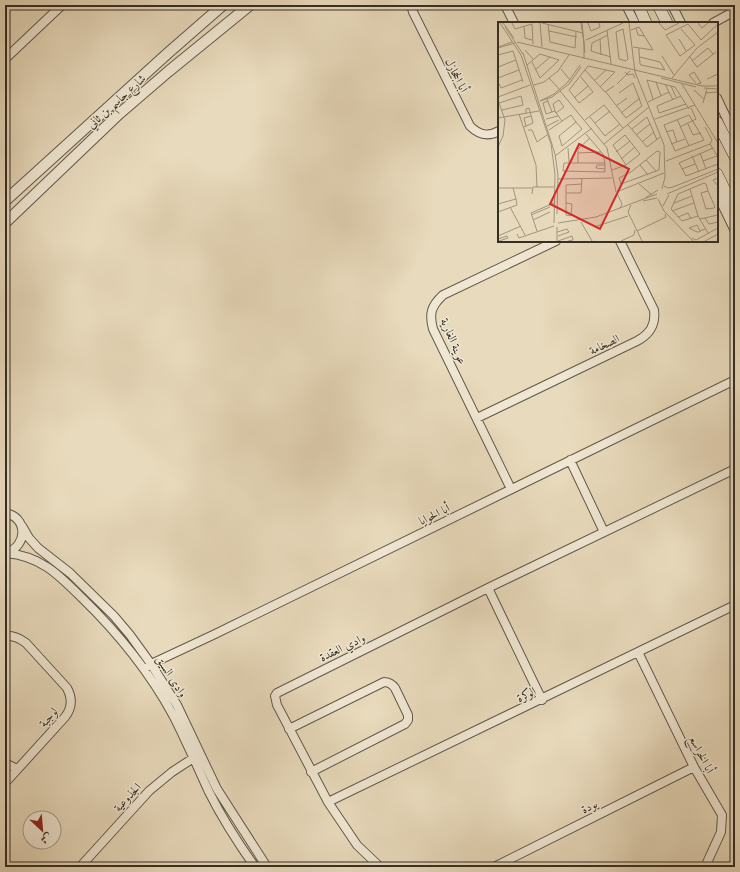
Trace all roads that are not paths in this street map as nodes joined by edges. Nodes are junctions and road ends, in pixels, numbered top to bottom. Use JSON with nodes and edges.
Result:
{"nodes":[{"id":1,"x":62,"y":5,"type":"edge"},
{"id":2,"x":223,"y":5,"type":"edge"},
{"id":3,"x":250,"y":5,"type":"edge"},
{"id":4,"x":412,"y":5,"type":"edge"},
{"id":5,"x":505,"y":5,"type":"edge"},
{"id":6,"x":626,"y":5,"type":"edge"},
{"id":7,"x":638,"y":5,"type":"edge"},
{"id":8,"x":658,"y":5,"type":"edge"},
{"id":9,"x":672,"y":5,"type":"edge"},
{"id":10,"x":735,"y":11,"type":"edge"},
{"id":11,"x":679,"y":20,"type":"edge"},
{"id":12,"x":514,"y":22,"type":"edge"},
{"id":13,"x":634,"y":22,"type":"edge"},
{"id":14,"x":646,"y":22,"type":"edge"},
{"id":15,"x":666,"y":22,"type":"edge"},
{"id":16,"x":715,"y":22,"type":"edge"},
{"id":17,"x":5,"y":59,"type":"edge"},
{"id":18,"x":718,"y":100,"type":"edge"},
{"id":19,"x":718,"y":124,"type":"edge"},
{"id":20,"x":498,"y":132,"type":"edge"},
{"id":21,"x":735,"y":136,"type":"edge"},
{"id":22,"x":735,"y":157,"type":"edge"},
{"id":23,"x":718,"y":176,"type":"edge"},
{"id":24,"x":718,"y":196,"type":"edge"},
{"id":25,"x":5,"y":201,"type":"edge"},
{"id":26,"x":735,"y":211,"type":"edge"},
{"id":27,"x":5,"y":223,"type":"edge"},
{"id":28,"x":735,"y":232,"type":"edge"},
{"id":29,"x":554,"y":242,"type":"edge"},
{"id":30,"x":620,"y":242,"type":"edge"},
{"id":31,"x":735,"y":380,"type":"edge"},
{"id":32,"x":477,"y":418,"type":"junction"},
{"id":33,"x":570,"y":460,"type":"junction"},
{"id":34,"x":735,"y":469,"type":"edge"},
{"id":35,"x":512,"y":489,"type":"junction"},
{"id":36,"x":6,"y":513,"type":"edge"},
{"id":37,"x":22,"y":526,"type":"junction"},
{"id":38,"x":604,"y":532,"type":"junction"},
{"id":39,"x":5,"y":553,"type":"edge"},
{"id":40,"x":488,"y":588,"type":"junction"},
{"id":41,"x":735,"y":605,"type":"edge"},
{"id":42,"x":5,"y":636,"type":"edge"},
{"id":43,"x":638,"y":652,"type":"junction"},
{"id":44,"x":147,"y":666,"type":"junction"},
{"id":45,"x":542,"y":700,"type":"junction"},
{"id":46,"x":289,"y":729,"type":"junction"},
{"id":47,"x":197,"y":756,"type":"junction"},
{"id":48,"x":5,"y":763,"type":"edge"},
{"id":49,"x":694,"y":767,"type":"junction"},
{"id":50,"x":17,"y":769,"type":"junction"},
{"id":51,"x":311,"y":772,"type":"junction"},
{"id":52,"x":5,"y":783,"type":"edge"},
{"id":53,"x":328,"y":802,"type":"junction"},
{"id":54,"x":80,"y":867,"type":"edge"},
{"id":55,"x":255,"y":867,"type":"edge"},
{"id":56,"x":267,"y":867,"type":"edge"},
{"id":57,"x":380,"y":867,"type":"edge"},
{"id":58,"x":494,"y":867,"type":"edge"},
{"id":59,"x":705,"y":867,"type":"edge"}],
"edges":[{"from":1,"to":17,"type":"street"},
{"from":2,"to":25,"type":"street","name":"شارع جاسم بن ثاني"},
{"from":3,"to":27,"type":"street","name":"شارع جاسم بن ثاني"},
{"from":4,"to":20,"type":"street","name":"أبا الجحازل"},
{"from":5,"to":12,"type":"street"},
{"from":6,"to":13,"type":"street"},
{"from":7,"to":14,"type":"main road"},
{"from":8,"to":15,"type":"main road"},
{"from":9,"to":11,"type":"street"},
{"from":10,"to":16,"type":"street"},
{"from":18,"to":21,"type":"street"},
{"from":19,"to":22,"type":"main road"},
{"from":23,"to":26,"type":"main road"},
{"from":24,"to":28,"type":"street"},
{"from":29,"to":32,"type":"street","name":"عوينة الغارية"},
{"from":30,"to":32,"type":"street","name":"الصخامة"},
{"from":31,"to":33,"type":"street","name":"أبا الحوايا"},
{"from":32,"to":35,"type":"street","name":"عوينة الغارية"},
{"from":33,"to":35,"type":"street","name":"أبا الحوايا"},
{"from":33,"to":38,"type":"street"},
{"from":34,"to":38,"type":"street","name":"وادي العقدة"},
{"from":35,"to":44,"type":"street","name":"أبا الحوايا"},
{"from":36,"to":37,"type":"street","name":"وادى السيق"},
{"from":37,"to":39,"type":"street"},
{"from":37,"to":44,"type":"street","name":"وادى السيق"},
{"from":38,"to":40,"type":"street","name":"وادي العقدة"},
{"from":39,"to":44,"type":"street","name":"وادى السيق"},
{"from":40,"to":45,"type":"street"},
{"from":40,"to":46,"type":"street","name":"وادي العقدة"},
{"from":41,"to":43,"type":"street","name":"الوكرة"},
{"from":42,"to":50,"type":"street","name":"لوجبة"},
{"from":43,"to":45,"type":"street","name":"الوكرة"},
{"from":43,"to":49,"type":"street","name":"أبا الخراسع"},
{"from":44,"to":47,"type":"street","name":"وادى السيق"},
{"from":45,"to":53,"type":"street","name":"الوكرة"},
{"from":46,"to":51,"type":"street","name":"وادي العقدة"},
{"from":46,"to":51,"type":"street"},
{"from":47,"to":54,"type":"street","name":"الجذوعية"},
{"from":47,"to":55,"type":"street","name":"وادى السيق"},
{"from":47,"to":56,"type":"street","name":"وادى السيق"},
{"from":48,"to":50,"type":"street"},
{"from":49,"to":58,"type":"street","name":"يودة"},
{"from":49,"to":59,"type":"street","name":"أبا الخراسع"},
{"from":50,"to":52,"type":"street","name":"لوجبة"},
{"from":51,"to":53,"type":"street","name":"وادي العقدة"},
{"from":53,"to":57,"type":"street","name":"وادي العقدة"}]}
